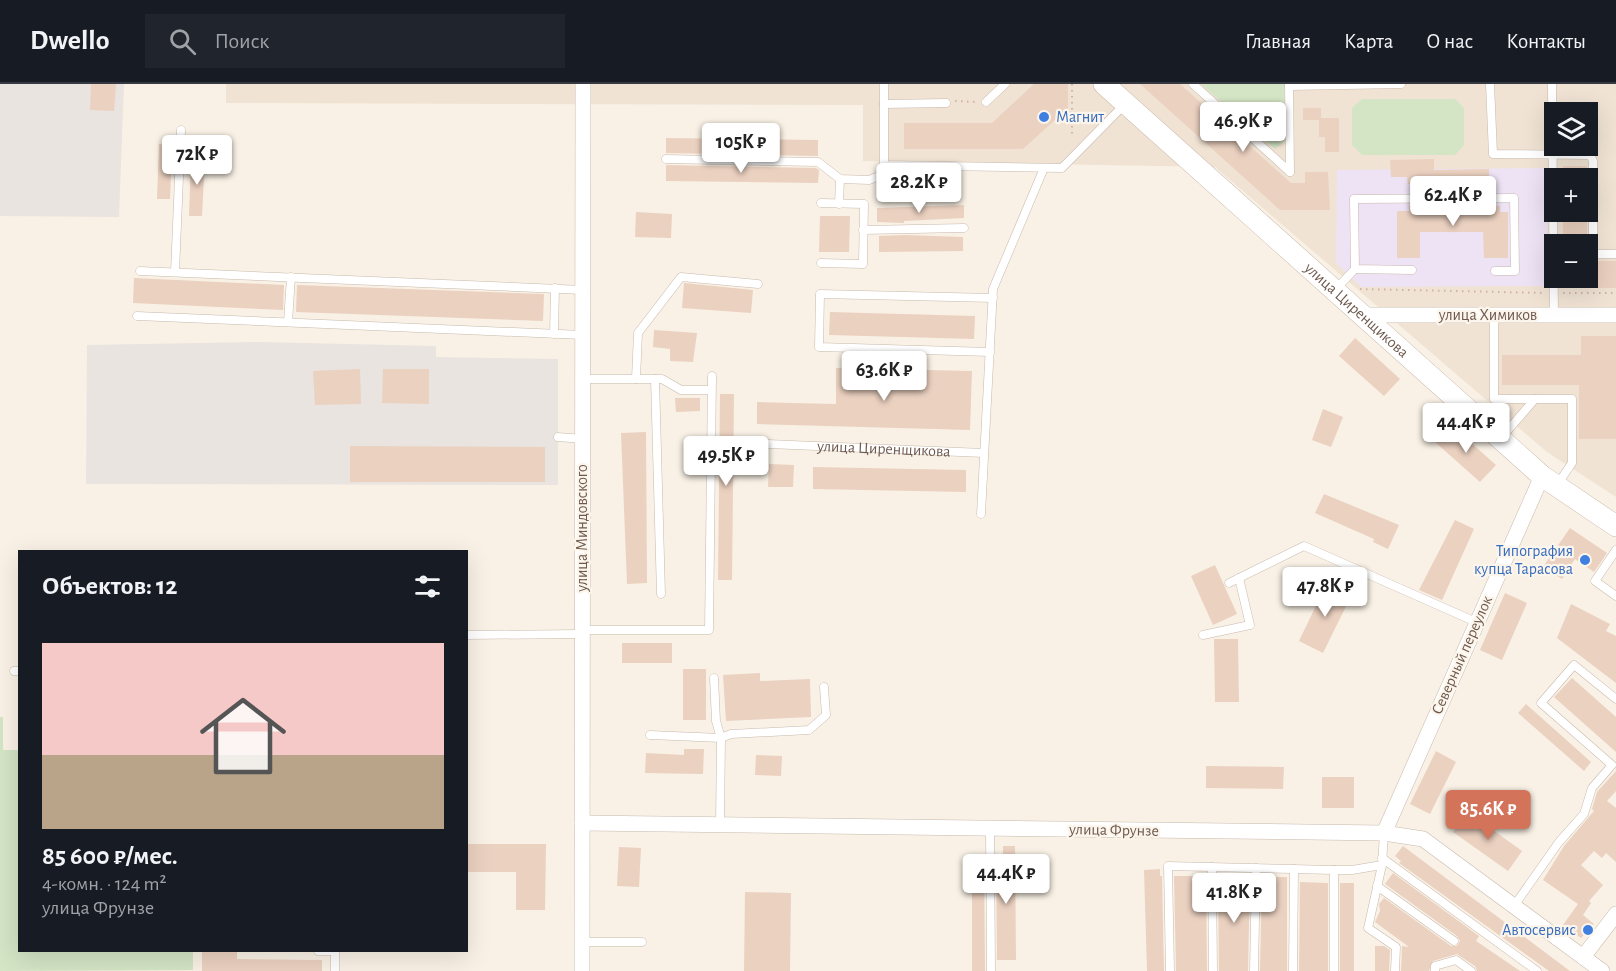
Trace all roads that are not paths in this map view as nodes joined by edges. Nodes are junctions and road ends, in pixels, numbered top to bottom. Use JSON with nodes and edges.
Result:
{"nodes":[{"id":1,"x":583,"y":84,"type":"edge"},
{"id":2,"x":884,"y":84,"type":"edge"},
{"id":3,"x":1005,"y":84,"type":"edge"},
{"id":4,"x":1104,"y":84,"type":"edge"},
{"id":5,"x":1193,"y":84,"type":"edge"},
{"id":6,"x":1401,"y":84,"type":"edge"},
{"id":7,"x":1490,"y":84,"type":"edge"},
{"id":8,"x":1552,"y":84,"type":"edge"},
{"id":9,"x":1289,"y":85,"type":"edge"},
{"id":10,"x":1125,"y":94,"type":"edge"},
{"id":11,"x":950,"y":102,"type":"road end"},
{"id":12,"x":986,"y":102,"type":"dead end"},
{"id":13,"x":1553,"y":102,"type":"edge"},
{"id":14,"x":884,"y":104,"type":"junction"},
{"id":15,"x":181,"y":130,"type":"dead end"},
{"id":16,"x":1544,"y":154,"type":"edge"},
{"id":17,"x":1554,"y":156,"type":"edge"},
{"id":18,"x":1590,"y":156,"type":"edge"},
{"id":19,"x":666,"y":159,"type":"dead end"},
{"id":20,"x":884,"y":165,"type":"junction"},
{"id":21,"x":1044,"y":168,"type":"junction"},
{"id":22,"x":840,"y":179,"type":"junction"},
{"id":23,"x":821,"y":203,"type":"dead end"},
{"id":24,"x":839,"y":204,"type":"junction"},
{"id":25,"x":964,"y":228,"type":"dead end"},
{"id":26,"x":863,"y":230,"type":"junction"},
{"id":27,"x":1616,"y":254,"type":"edge"},
{"id":28,"x":821,"y":263,"type":"dead end"},
{"id":29,"x":1355,"y":269,"type":"junction"},
{"id":30,"x":1412,"y":270,"type":"dead end"},
{"id":31,"x":140,"y":271,"type":"dead end"},
{"id":32,"x":1494,"y":271,"type":"dead end"},
{"id":33,"x":175,"y":273,"type":"junction"},
{"id":34,"x":291,"y":277,"type":"junction"},
{"id":35,"x":758,"y":284,"type":"dead end"},
{"id":36,"x":555,"y":288,"type":"junction"},
{"id":37,"x":583,"y":290,"type":"junction"},
{"id":38,"x":1334,"y":291,"type":"junction"},
{"id":39,"x":993,"y":298,"type":"junction"},
{"id":40,"x":1360,"y":315,"type":"junction"},
{"id":41,"x":1494,"y":315,"type":"junction"},
{"id":42,"x":1554,"y":315,"type":"junction"},
{"id":43,"x":1616,"y":315,"type":"edge"},
{"id":44,"x":137,"y":316,"type":"dead end"},
{"id":45,"x":288,"y":322,"type":"junction"},
{"id":46,"x":554,"y":334,"type":"junction"},
{"id":47,"x":583,"y":335,"type":"junction"},
{"id":48,"x":990,"y":352,"type":"junction"},
{"id":49,"x":712,"y":376,"type":"dead end"},
{"id":50,"x":583,"y":379,"type":"junction"},
{"id":51,"x":636,"y":379,"type":"junction"},
{"id":52,"x":655,"y":380,"type":"junction"},
{"id":53,"x":711,"y":390,"type":"junction"},
{"id":54,"x":1535,"y":399,"type":"junction"},
{"id":55,"x":558,"y":438,"type":"dead end"},
{"id":56,"x":583,"y":439,"type":"junction"},
{"id":57,"x":1500,"y":439,"type":"junction"},
{"id":58,"x":747,"y":444,"type":"dead end"},
{"id":59,"x":984,"y":453,"type":"junction"},
{"id":60,"x":1549,"y":481,"type":"junction"},
{"id":61,"x":981,"y":514,"type":"dead end"},
{"id":62,"x":1616,"y":526,"type":"edge"},
{"id":63,"x":1616,"y":550,"type":"edge"},
{"id":64,"x":1239,"y":578,"type":"junction"},
{"id":65,"x":1229,"y":583,"type":"dead end"},
{"id":66,"x":661,"y":594,"type":"dead end"},
{"id":67,"x":1616,"y":596,"type":"edge"},
{"id":68,"x":1476,"y":622,"type":"junction"},
{"id":69,"x":582,"y":632,"type":"junction"},
{"id":70,"x":468,"y":635,"type":"edge"},
{"id":71,"x":1203,"y":635,"type":"dead end"},
{"id":72,"x":714,"y":678,"type":"dead end"},
{"id":73,"x":824,"y":687,"type":"dead end"},
{"id":74,"x":1616,"y":699,"type":"edge"},
{"id":75,"x":650,"y":735,"type":"dead end"},
{"id":76,"x":721,"y":738,"type":"junction"},
{"id":77,"x":582,"y":824,"type":"junction"},
{"id":78,"x":720,"y":825,"type":"junction"},
{"id":79,"x":990,"y":829,"type":"junction"},
{"id":80,"x":1384,"y":833,"type":"junction"},
{"id":81,"x":1382,"y":862,"type":"junction"},
{"id":82,"x":1212,"y":867,"type":"junction"},
{"id":83,"x":1256,"y":868,"type":"junction"},
{"id":84,"x":1294,"y":869,"type":"junction"},
{"id":85,"x":1334,"y":870,"type":"junction"},
{"id":86,"x":1377,"y":886,"type":"junction"},
{"id":87,"x":1514,"y":906,"type":"junction"},
{"id":88,"x":1616,"y":915,"type":"edge"},
{"id":89,"x":1454,"y":941,"type":"dead end"},
{"id":90,"x":582,"y":942,"type":"junction"},
{"id":91,"x":642,"y":942,"type":"dead end"},
{"id":92,"x":335,"y":952,"type":"edge"},
{"id":93,"x":1583,"y":957,"type":"junction"},
{"id":94,"x":335,"y":971,"type":"edge"},
{"id":95,"x":582,"y":971,"type":"edge"},
{"id":96,"x":991,"y":971,"type":"edge"},
{"id":97,"x":1170,"y":971,"type":"edge"},
{"id":98,"x":1213,"y":971,"type":"edge"},
{"id":99,"x":1254,"y":971,"type":"edge"},
{"id":100,"x":1293,"y":971,"type":"edge"},
{"id":101,"x":1334,"y":971,"type":"edge"},
{"id":102,"x":1395,"y":971,"type":"edge"},
{"id":103,"x":1435,"y":971,"type":"edge"},
{"id":104,"x":1471,"y":971,"type":"edge"},
{"id":105,"x":1537,"y":971,"type":"edge"},
{"id":106,"x":1602,"y":971,"type":"edge"}],
"edges":[{"from":1,"to":37,"type":"street","name":"улица Миндовского"},
{"from":2,"to":14,"type":"lane"},
{"from":3,"to":12,"type":"lane"},
{"from":4,"to":10,"type":"street","name":"улица Циренщикова"},
{"from":5,"to":9,"type":"lane"},
{"from":6,"to":9,"type":"lane"},
{"from":7,"to":16,"type":"lane"},
{"from":8,"to":13,"type":"lane"},
{"from":10,"to":21,"type":"lane"},
{"from":10,"to":38,"type":"street","name":"улица Циренщикова"},
{"from":11,"to":14,"type":"lane"},
{"from":14,"to":20,"type":"lane"},
{"from":15,"to":33,"type":"lane"},
{"from":17,"to":42,"type":"lane"},
{"from":18,"to":27,"type":"lane"},
{"from":19,"to":22,"type":"lane"},
{"from":20,"to":21,"type":"lane"},
{"from":20,"to":22,"type":"lane"},
{"from":21,"to":39,"type":"lane"},
{"from":22,"to":24,"type":"lane"},
{"from":23,"to":24,"type":"lane"},
{"from":24,"to":26,"type":"lane"},
{"from":25,"to":26,"type":"lane"},
{"from":26,"to":28,"type":"lane"},
{"from":29,"to":30,"type":"lane"},
{"from":29,"to":32,"type":"lane"},
{"from":29,"to":38,"type":"lane"},
{"from":31,"to":33,"type":"lane"},
{"from":33,"to":34,"type":"lane"},
{"from":34,"to":36,"type":"lane"},
{"from":34,"to":45,"type":"lane"},
{"from":35,"to":51,"type":"lane"},
{"from":36,"to":37,"type":"lane"},
{"from":36,"to":46,"type":"lane"},
{"from":37,"to":47,"type":"street","name":"улица Миндовского"},
{"from":38,"to":40,"type":"street","name":"улица Циренщикова"},
{"from":39,"to":48,"type":"lane"},
{"from":39,"to":48,"type":"lane"},
{"from":40,"to":41,"type":"street","name":"улица Химиков"},
{"from":40,"to":57,"type":"street","name":"улица Циренщикова"},
{"from":41,"to":42,"type":"street","name":"улица Химиков"},
{"from":41,"to":54,"type":"lane"},
{"from":42,"to":43,"type":"street","name":"улица Химиков"},
{"from":44,"to":45,"type":"lane"},
{"from":45,"to":46,"type":"lane"},
{"from":46,"to":47,"type":"lane"},
{"from":47,"to":50,"type":"street","name":"улица Миндовского"},
{"from":48,"to":59,"type":"lane"},
{"from":49,"to":53,"type":"lane"},
{"from":50,"to":51,"type":"lane"},
{"from":50,"to":56,"type":"street","name":"улица Миндовского"},
{"from":51,"to":52,"type":"lane"},
{"from":52,"to":53,"type":"lane"},
{"from":52,"to":66,"type":"lane"},
{"from":53,"to":69,"type":"lane"},
{"from":54,"to":57,"type":"lane"},
{"from":54,"to":60,"type":"lane"},
{"from":55,"to":56,"type":"lane"},
{"from":56,"to":69,"type":"street","name":"улица Миндовского"},
{"from":57,"to":60,"type":"street","name":"улица Циренщикова"},
{"from":58,"to":59,"type":"lane","name":"улица Циренщикова"},
{"from":59,"to":61,"type":"lane"},
{"from":60,"to":62,"type":"street","name":"улица Циренщикова"},
{"from":60,"to":68,"type":"street","name":"Северный переулок"},
{"from":63,"to":67,"type":"lane"},
{"from":64,"to":65,"type":"lane"},
{"from":64,"to":68,"type":"lane"},
{"from":64,"to":71,"type":"lane"},
{"from":68,"to":80,"type":"street","name":"Северный переулок"},
{"from":69,"to":70,"type":"lane"},
{"from":69,"to":77,"type":"street","name":"улица Миндовского"},
{"from":72,"to":76,"type":"lane"},
{"from":73,"to":76,"type":"lane"},
{"from":74,"to":87,"type":"lane"},
{"from":75,"to":76,"type":"lane"},
{"from":76,"to":78,"type":"lane"},
{"from":77,"to":78,"type":"street","name":"улица Фрунзе"},
{"from":77,"to":90,"type":"street","name":"улица Миндовского"},
{"from":78,"to":79,"type":"street","name":"улица Фрунзе"},
{"from":79,"to":80,"type":"street","name":"улица Фрунзе"},
{"from":79,"to":96,"type":"lane"},
{"from":80,"to":81,"type":"lane"},
{"from":80,"to":87,"type":"street","name":"улица Фрунзе"},
{"from":81,"to":85,"type":"lane"},
{"from":81,"to":86,"type":"lane"},
{"from":81,"to":105,"type":"lane"},
{"from":82,"to":83,"type":"lane"},
{"from":82,"to":97,"type":"lane"},
{"from":82,"to":98,"type":"lane"},
{"from":83,"to":84,"type":"lane"},
{"from":83,"to":99,"type":"lane"},
{"from":84,"to":85,"type":"lane"},
{"from":84,"to":100,"type":"lane"},
{"from":85,"to":101,"type":"lane"},
{"from":86,"to":89,"type":"lane"},
{"from":86,"to":102,"type":"lane"},
{"from":87,"to":93,"type":"street","name":"улица Фрунзе"},
{"from":88,"to":93,"type":"street"},
{"from":90,"to":91,"type":"lane"},
{"from":90,"to":95,"type":"street","name":"улица Миндовского"},
{"from":92,"to":94,"type":"lane"},
{"from":93,"to":106,"type":"street","name":"улица Фрунзе"},
{"from":103,"to":104,"type":"lane"}]}
